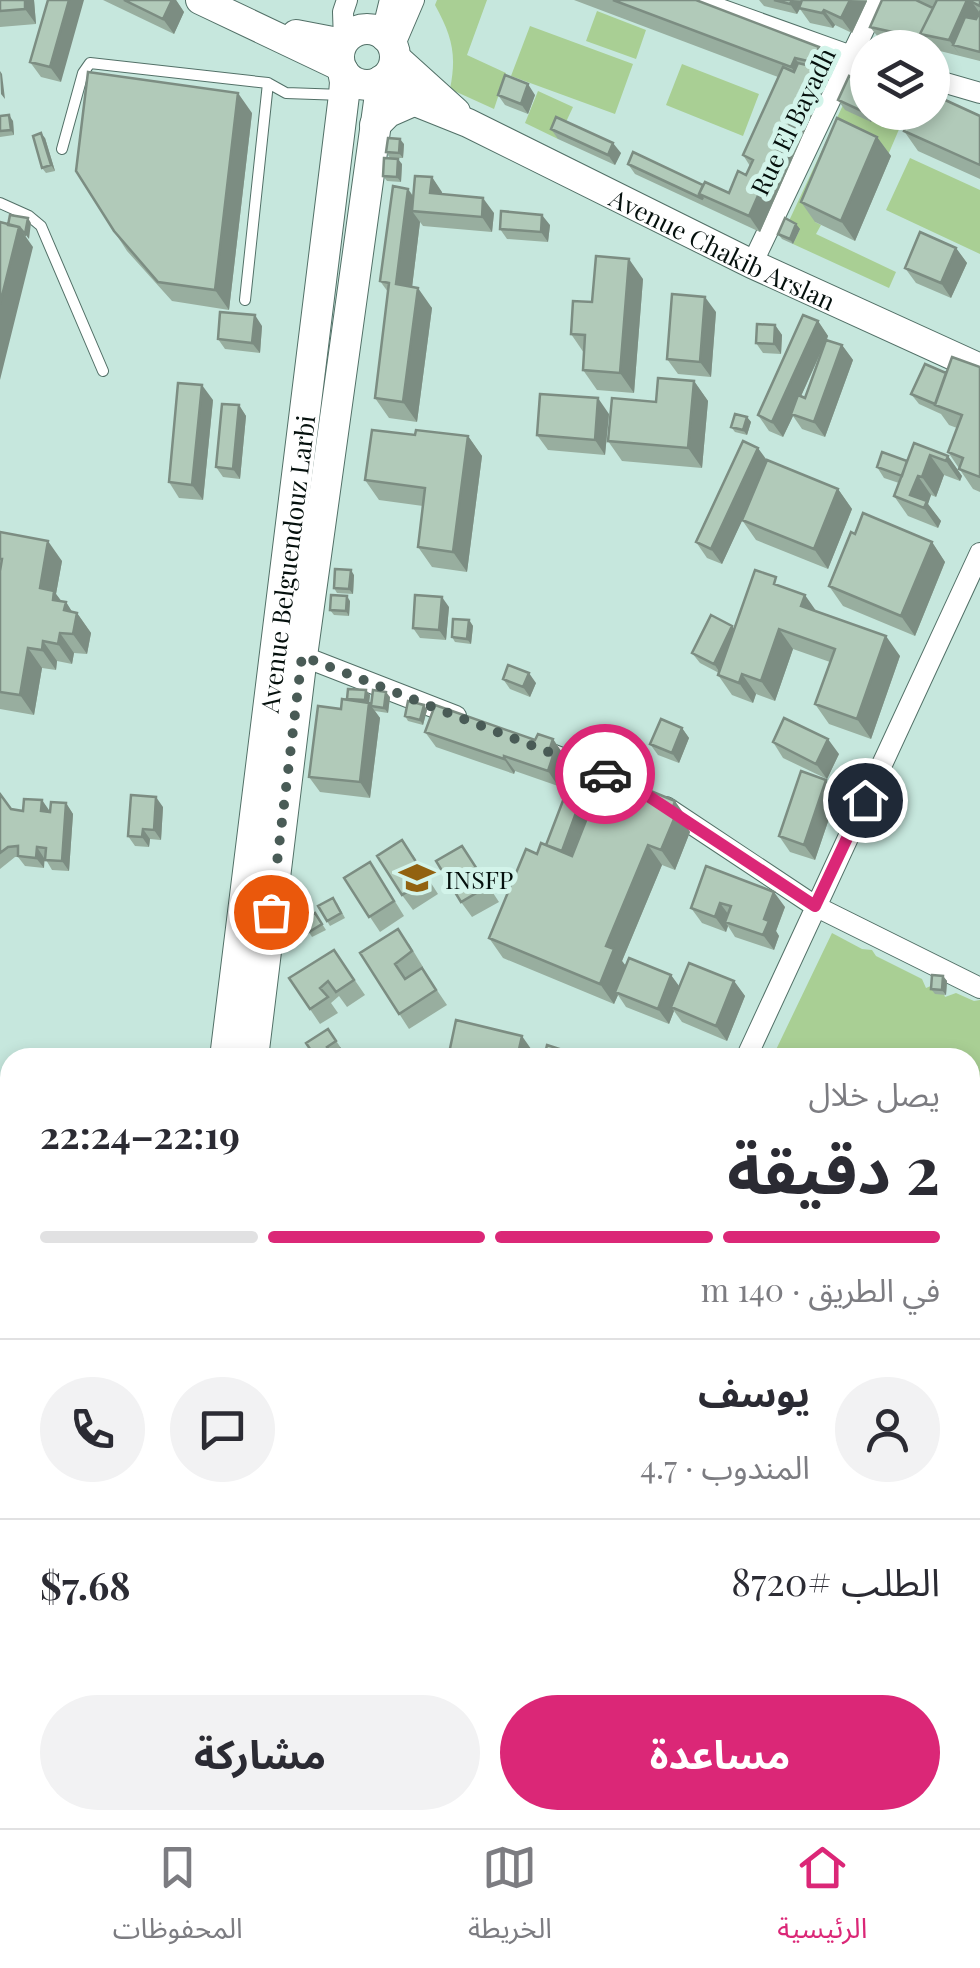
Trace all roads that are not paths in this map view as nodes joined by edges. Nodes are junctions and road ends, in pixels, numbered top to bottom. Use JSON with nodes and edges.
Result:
{"nodes":[{"id":1,"x":200,"y":0,"type":"edge"},
{"id":2,"x":347,"y":0,"type":"edge"},
{"id":3,"x":372,"y":0,"type":"edge"},
{"id":4,"x":395,"y":0,"type":"edge"},
{"id":5,"x":414,"y":0,"type":"edge"},
{"id":6,"x":696,"y":0,"type":"edge"},
{"id":7,"x":878,"y":0,"type":"edge"},
{"id":8,"x":868,"y":30,"type":"edge"},
{"id":9,"x":850,"y":56,"type":"edge"},
{"id":10,"x":364,"y":62,"type":"junction"},
{"id":11,"x":850,"y":76,"type":"edge"},
{"id":12,"x":268,"y":84,"type":"junction"},
{"id":13,"x":950,"y":84,"type":"edge"},
{"id":14,"x":980,"y":93,"type":"edge"},
{"id":15,"x":413,"y":101,"type":"junction"},
{"id":16,"x":468,"y":122,"type":"junction"},
{"id":17,"x":375,"y":125,"type":"junction"},
{"id":18,"x":62,"y":148,"type":"dead end"},
{"id":19,"x":0,"y":203,"type":"edge"},
{"id":20,"x":752,"y":264,"type":"junction"},
{"id":21,"x":245,"y":300,"type":"dead end"},
{"id":22,"x":980,"y":368,"type":"edge"},
{"id":23,"x":103,"y":371,"type":"dead end"},
{"id":24,"x":980,"y":554,"type":"edge"},
{"id":25,"x":302,"y":656,"type":"junction"},
{"id":26,"x":468,"y":721,"type":"edge"},
{"id":27,"x":523,"y":742,"type":"edge"},
{"id":28,"x":815,"y":906,"type":"junction"},
{"id":29,"x":980,"y":988,"type":"edge"},
{"id":30,"x":226,"y":1048,"type":"edge"},
{"id":31,"x":255,"y":1048,"type":"edge"},
{"id":32,"x":751,"y":1048,"type":"edge"}],
"edges":[{"from":1,"to":10,"type":"main road"},
{"from":2,"to":10,"type":"street"},
{"from":3,"to":10,"type":"main road"},
{"from":4,"to":10,"type":"main road"},
{"from":5,"to":10,"type":"street"},
{"from":6,"to":9,"type":"street"},
{"from":7,"to":8,"type":"street","name":"Rue El Bayadh"},
{"from":10,"to":12,"type":"lane"},
{"from":10,"to":15,"type":"main road"},
{"from":10,"to":16,"type":"main road"},
{"from":10,"to":17,"type":"main road"},
{"from":10,"to":30,"type":"main road","name":"Avenue Belguendouz Larbi"},
{"from":11,"to":20,"type":"street","name":"Rue El Bayadh"},
{"from":12,"to":18,"type":"lane"},
{"from":12,"to":21,"type":"lane"},
{"from":13,"to":14,"type":"street"},
{"from":15,"to":16,"type":"main road"},
{"from":15,"to":17,"type":"main road"},
{"from":16,"to":20,"type":"main road","name":"Avenue Chakib Arslan"},
{"from":17,"to":25,"type":"main road"},
{"from":19,"to":23,"type":"lane"},
{"from":20,"to":22,"type":"main road","name":"Avenue Chakib Arslan"},
{"from":24,"to":28,"type":"street"},
{"from":25,"to":26,"type":"street"},
{"from":25,"to":31,"type":"main road"},
{"from":27,"to":28,"type":"street"},
{"from":28,"to":29,"type":"street"},
{"from":28,"to":32,"type":"street"}]}
